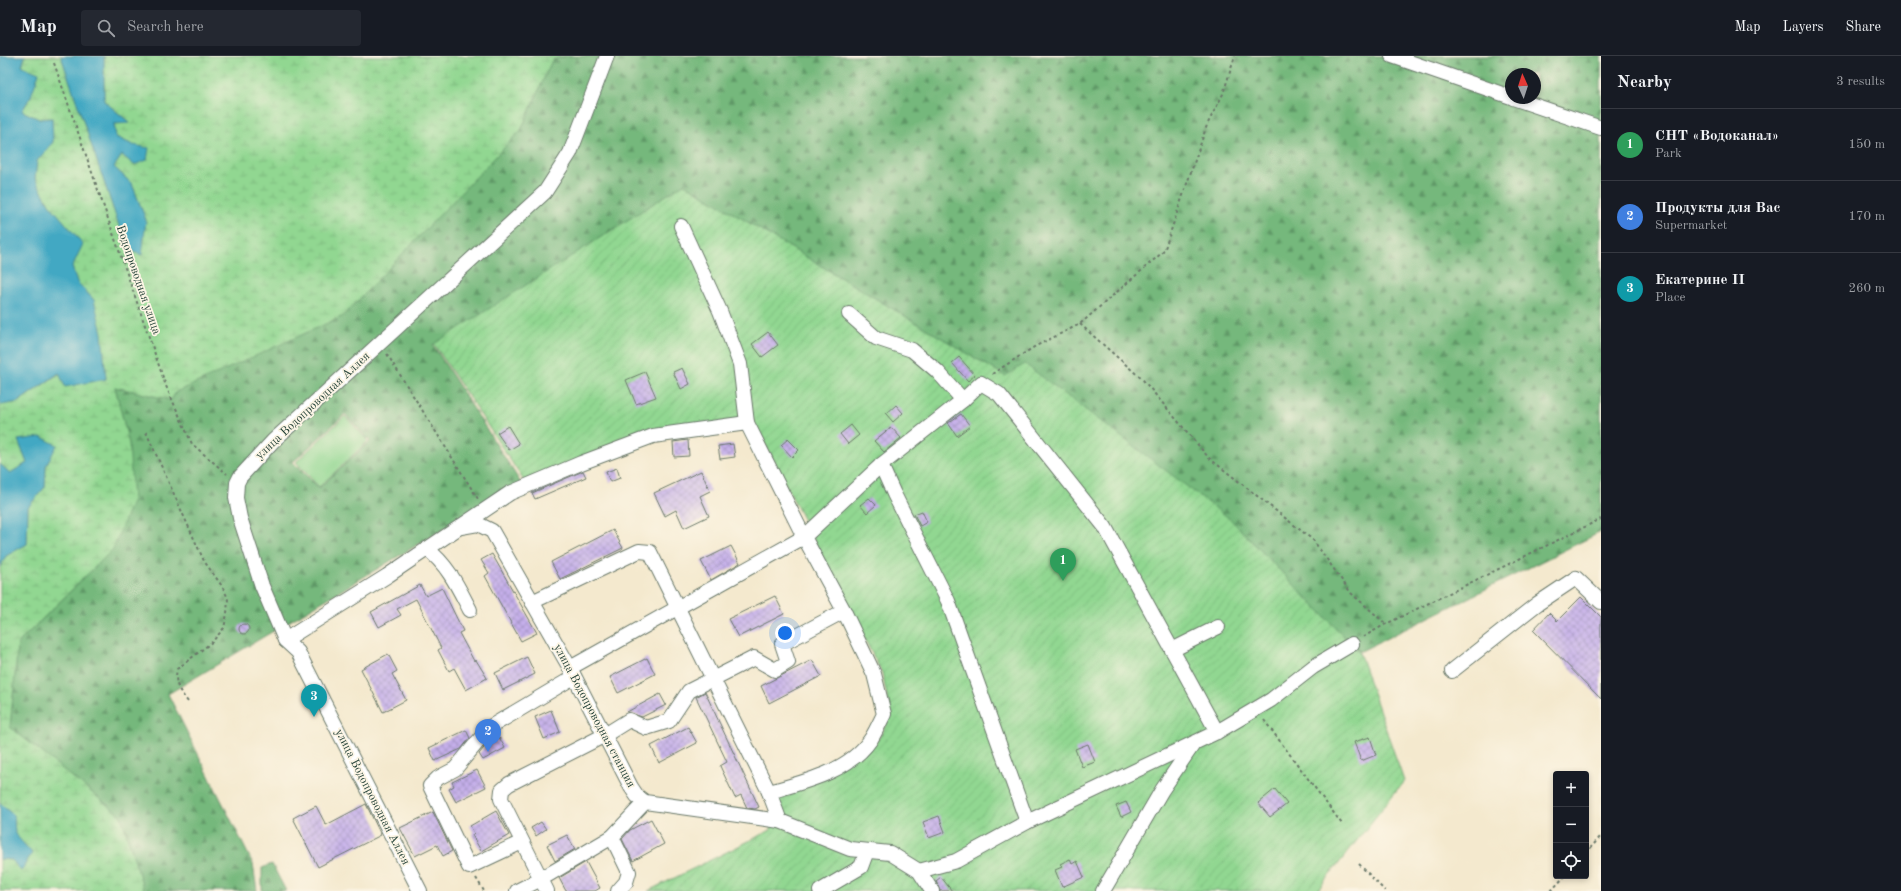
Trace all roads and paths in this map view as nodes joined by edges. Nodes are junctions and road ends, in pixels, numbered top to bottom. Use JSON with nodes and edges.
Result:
{"nodes":[{"id":1,"x":607,"y":56,"type":"edge"},
{"id":2,"x":1234,"y":56,"type":"edge"},
{"id":3,"x":1392,"y":56,"type":"edge"},
{"id":4,"x":54,"y":63,"type":"dead end"},
{"id":5,"x":1505,"y":96,"type":"edge"},
{"id":6,"x":1530,"y":104,"type":"edge"},
{"id":7,"x":1601,"y":128,"type":"edge"},
{"id":8,"x":681,"y":226,"type":"dead end"},
{"id":9,"x":848,"y":314,"type":"dead end"},
{"id":10,"x":1080,"y":324,"type":"junction"},
{"id":11,"x":381,"y":343,"type":"junction"},
{"id":12,"x":992,"y":374,"type":"dead end"},
{"id":13,"x":963,"y":400,"type":"junction"},
{"id":14,"x":747,"y":424,"type":"junction"},
{"id":15,"x":146,"y":432,"type":"dead end"},
{"id":16,"x":881,"y":465,"type":"junction"},
{"id":17,"x":237,"y":483,"type":"junction"},
{"id":18,"x":486,"y":510,"type":"junction"},
{"id":19,"x":1601,"y":519,"type":"edge"},
{"id":20,"x":461,"y":527,"type":"junction"},
{"id":21,"x":804,"y":537,"type":"junction"},
{"id":22,"x":427,"y":549,"type":"junction"},
{"id":23,"x":532,"y":602,"type":"junction"},
{"id":24,"x":1601,"y":602,"type":"edge"},
{"id":25,"x":676,"y":608,"type":"junction"},
{"id":26,"x":470,"y":610,"type":"dead end"},
{"id":27,"x":844,"y":611,"type":"junction"},
{"id":28,"x":1386,"y":624,"type":"junction"},
{"id":29,"x":1218,"y":627,"type":"dead end"},
{"id":30,"x":285,"y":640,"type":"junction"},
{"id":31,"x":1352,"y":644,"type":"joint"},
{"id":32,"x":1172,"y":650,"type":"junction"},
{"id":33,"x":1452,"y":671,"type":"dead end"},
{"id":34,"x":572,"y":672,"type":"junction"},
{"id":35,"x":712,"y":678,"type":"junction"},
{"id":36,"x":189,"y":702,"type":"dead end"},
{"id":37,"x":1256,"y":709,"type":"junction"},
{"id":38,"x":1217,"y":732,"type":"junction"},
{"id":39,"x":605,"y":735,"type":"junction"},
{"id":40,"x":1194,"y":743,"type":"junction"},
{"id":41,"x":769,"y":792,"type":"junction"},
{"id":42,"x":645,"y":802,"type":"junction"},
{"id":43,"x":780,"y":821,"type":"junction"},
{"id":44,"x":1027,"y":822,"type":"junction"},
{"id":45,"x":1342,"y":824,"type":"dead end"},
{"id":46,"x":1601,"y":836,"type":"edge"},
{"id":47,"x":612,"y":837,"type":"junction"},
{"id":48,"x":522,"y":842,"type":"junction"},
{"id":49,"x":1589,"y":849,"type":"edge"},
{"id":50,"x":867,"y":851,"type":"junction"},
{"id":51,"x":1359,"y":864,"type":"dead end"},
{"id":52,"x":919,"y":871,"type":"junction"},
{"id":53,"x":1562,"y":879,"type":"edge"},
{"id":54,"x":544,"y":885,"type":"edge"},
{"id":55,"x":420,"y":891,"type":"edge"},
{"id":56,"x":517,"y":891,"type":"edge"},
{"id":57,"x":619,"y":891,"type":"edge"},
{"id":58,"x":820,"y":891,"type":"edge"},
{"id":59,"x":932,"y":891,"type":"edge"},
{"id":60,"x":1102,"y":891,"type":"edge"},
{"id":61,"x":1385,"y":891,"type":"edge"},
{"id":62,"x":1552,"y":891,"type":"edge"}],
"edges":[{"from":1,"to":11,"type":"street","name":"улица Водопроводная Аллея"},
{"from":2,"to":10,"type":"path"},
{"from":3,"to":5,"type":"street"},
{"from":4,"to":17,"type":"path","name":"Водопроводная улица"},
{"from":6,"to":7,"type":"street"},
{"from":8,"to":14,"type":"street"},
{"from":9,"to":13,"type":"street"},
{"from":10,"to":12,"type":"path"},
{"from":10,"to":28,"type":"path"},
{"from":11,"to":17,"type":"street","name":"улица Водопроводная Аллея"},
{"from":11,"to":18,"type":"path"},
{"from":13,"to":16,"type":"street"},
{"from":13,"to":32,"type":"street"},
{"from":14,"to":18,"type":"street"},
{"from":14,"to":21,"type":"street"},
{"from":15,"to":36,"type":"path"},
{"from":16,"to":21,"type":"street"},
{"from":16,"to":44,"type":"street"},
{"from":17,"to":30,"type":"street","name":"улица Водопроводная Аллея"},
{"from":18,"to":20,"type":"street"},
{"from":19,"to":28,"type":"path"},
{"from":20,"to":22,"type":"street"},
{"from":20,"to":23,"type":"street","name":"улица Водопроводная станция"},
{"from":21,"to":25,"type":"street"},
{"from":21,"to":27,"type":"street"},
{"from":22,"to":26,"type":"street"},
{"from":22,"to":30,"type":"street"},
{"from":23,"to":25,"type":"street"},
{"from":23,"to":34,"type":"street","name":"улица Водопроводная станция"},
{"from":24,"to":33,"type":"street"},
{"from":25,"to":34,"type":"street"},
{"from":25,"to":35,"type":"street"},
{"from":27,"to":35,"type":"street"},
{"from":27,"to":41,"type":"street"},
{"from":28,"to":31,"type":"path"},
{"from":29,"to":32,"type":"street"},
{"from":30,"to":55,"type":"street","name":"улица Водопроводная Аллея"},
{"from":31,"to":37,"type":"street"},
{"from":32,"to":38,"type":"street"},
{"from":34,"to":39,"type":"street","name":"улица Водопроводная станция"},
{"from":34,"to":48,"type":"street"},
{"from":35,"to":39,"type":"street"},
{"from":35,"to":41,"type":"street"},
{"from":37,"to":38,"type":"street"},
{"from":37,"to":45,"type":"path"},
{"from":38,"to":40,"type":"street"},
{"from":39,"to":42,"type":"street","name":"улица Водопроводная станция"},
{"from":39,"to":48,"type":"street"},
{"from":40,"to":44,"type":"street"},
{"from":40,"to":60,"type":"street"},
{"from":41,"to":43,"type":"street"},
{"from":42,"to":43,"type":"street"},
{"from":42,"to":47,"type":"street"},
{"from":43,"to":50,"type":"street"},
{"from":44,"to":52,"type":"street"},
{"from":46,"to":49,"type":"path"},
{"from":47,"to":54,"type":"street"},
{"from":47,"to":57,"type":"street"},
{"from":48,"to":54,"type":"street"},
{"from":50,"to":52,"type":"street"},
{"from":50,"to":58,"type":"street"},
{"from":51,"to":61,"type":"path"},
{"from":52,"to":59,"type":"street"},
{"from":53,"to":62,"type":"path"},
{"from":54,"to":56,"type":"street"}]}
